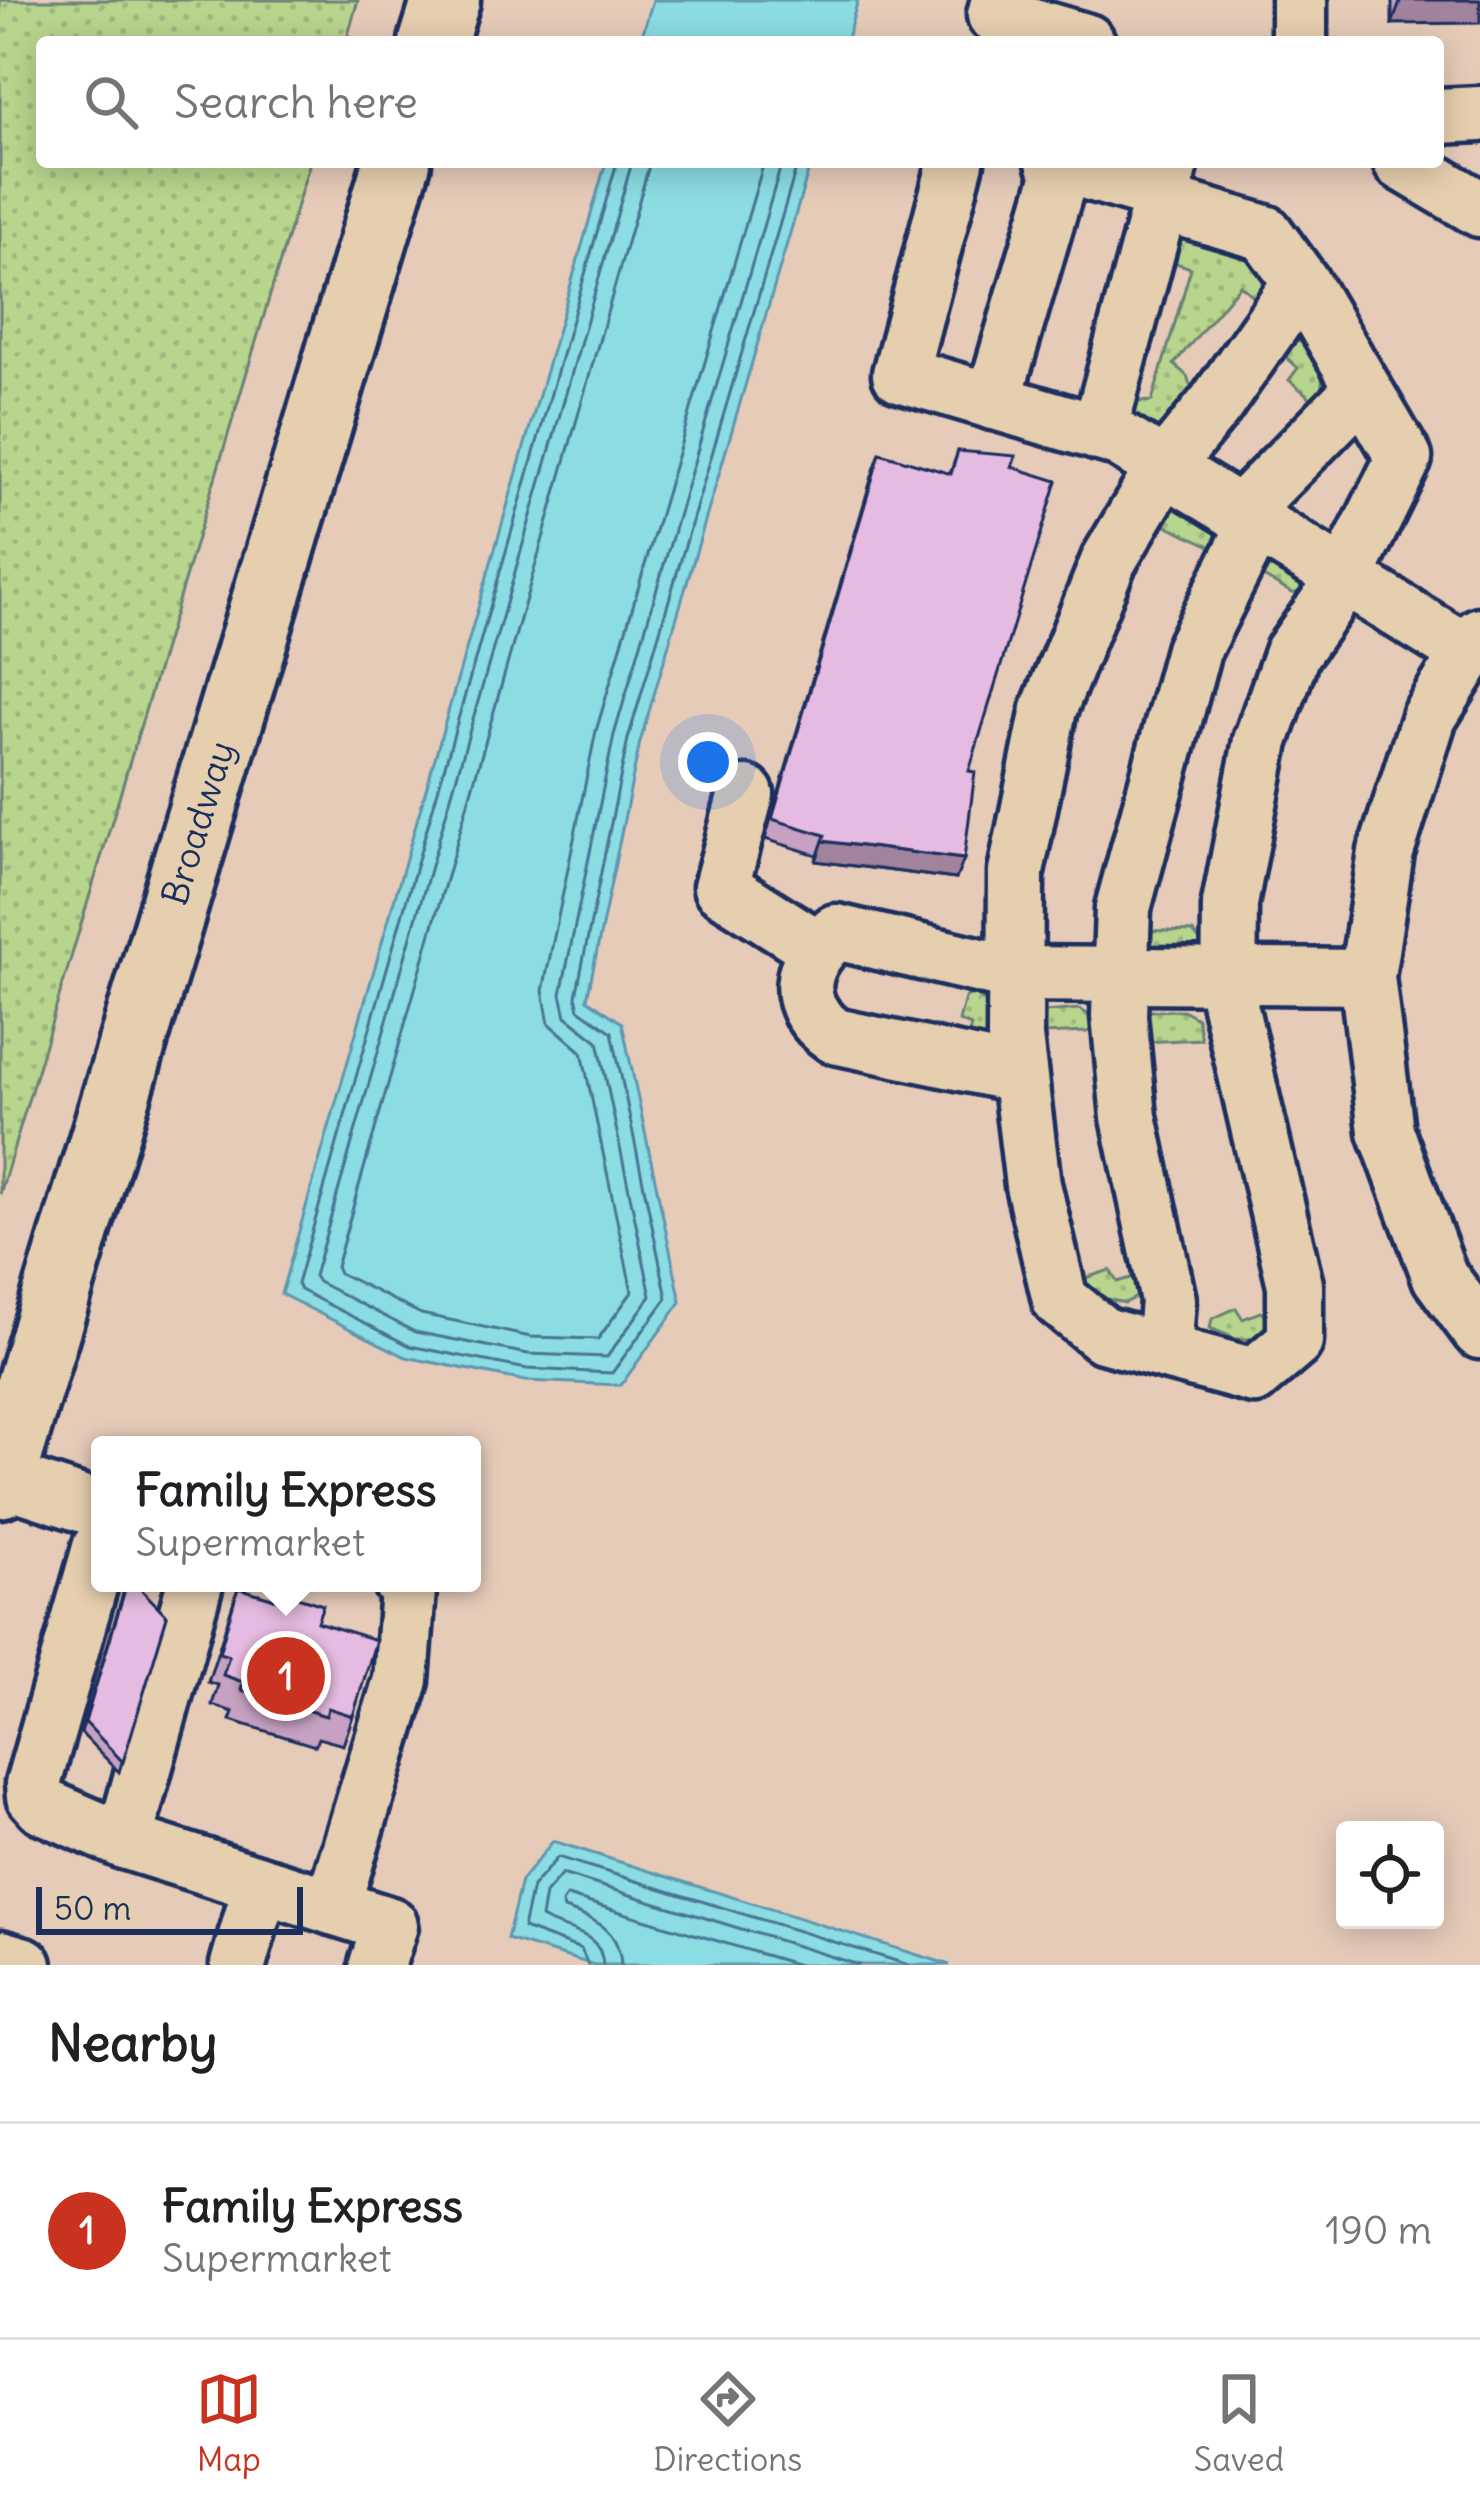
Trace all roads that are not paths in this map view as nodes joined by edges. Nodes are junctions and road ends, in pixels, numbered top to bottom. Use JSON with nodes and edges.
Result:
{"nodes":[{"id":1,"x":446,"y":0,"type":"edge"},
{"id":2,"x":1299,"y":0,"type":"edge"},
{"id":3,"x":994,"y":19,"type":"edge"},
{"id":4,"x":435,"y":36,"type":"edge"},
{"id":5,"x":1063,"y":36,"type":"edge"},
{"id":6,"x":1299,"y":36,"type":"edge"},
{"id":7,"x":1480,"y":114,"type":"edge"},
{"id":8,"x":1444,"y":116,"type":"edge"},
{"id":9,"x":395,"y":168,"type":"edge"},
{"id":10,"x":954,"y":168,"type":"edge"},
{"id":11,"x":1058,"y":168,"type":"edge"},
{"id":12,"x":1082,"y":168,"type":"edge"},
{"id":13,"x":1411,"y":168,"type":"edge"},
{"id":14,"x":1164,"y":186,"type":"edge"},
{"id":15,"x":1480,"y":209,"type":"edge"},
{"id":16,"x":1301,"y":282,"type":"junction"},
{"id":17,"x":1362,"y":388,"type":"junction"},
{"id":18,"x":994,"y":402,"type":"junction"},
{"id":19,"x":1099,"y":433,"type":"junction"},
{"id":20,"x":1163,"y":469,"type":"junction"},
{"id":21,"x":1248,"y":519,"type":"junction"},
{"id":22,"x":1345,"y":578,"type":"junction"},
{"id":23,"x":1474,"y":644,"type":"edge"},
{"id":24,"x":746,"y":794,"type":"dead end"},
{"id":25,"x":817,"y":948,"type":"junction"},
{"id":26,"x":1015,"y":974,"type":"junction"},
{"id":27,"x":1121,"y":974,"type":"junction"},
{"id":28,"x":1366,"y":976,"type":"junction"},
{"id":29,"x":1229,"y":977,"type":"junction"},
{"id":30,"x":1019,"y":1075,"type":"junction"},
{"id":31,"x":1480,"y":1331,"type":"edge"},
{"id":32,"x":1164,"y":1351,"type":"junction"},
{"id":33,"x":1,"y":1481,"type":"edge"},
{"id":34,"x":91,"y":1507,"type":"edge"},
{"id":35,"x":91,"y":1580,"type":"edge"},
{"id":36,"x":193,"y":1592,"type":"edge"},
{"id":37,"x":408,"y":1592,"type":"edge"},
{"id":38,"x":124,"y":1841,"type":"junction"},
{"id":39,"x":261,"y":1885,"type":"junction"},
{"id":40,"x":332,"y":1907,"type":"junction"},
{"id":41,"x":0,"y":1958,"type":"edge"},
{"id":42,"x":24,"y":1965,"type":"edge"},
{"id":43,"x":238,"y":1965,"type":"edge"},
{"id":44,"x":377,"y":1965,"type":"edge"}],
"edges":[{"from":1,"to":4,"type":"main road"},
{"from":2,"to":6,"type":"street"},
{"from":3,"to":5,"type":"street"},
{"from":7,"to":8,"type":"street"},
{"from":9,"to":33,"type":"main road","name":"Broadway"},
{"from":10,"to":18,"type":"street"},
{"from":11,"to":18,"type":"street"},
{"from":12,"to":14,"type":"street"},
{"from":13,"to":15,"type":"street"},
{"from":14,"to":16,"type":"street"},
{"from":14,"to":19,"type":"street"},
{"from":16,"to":17,"type":"street"},
{"from":16,"to":20,"type":"street"},
{"from":17,"to":21,"type":"street"},
{"from":17,"to":22,"type":"street"},
{"from":18,"to":19,"type":"street"},
{"from":19,"to":20,"type":"street"},
{"from":20,"to":21,"type":"street"},
{"from":20,"to":26,"type":"street"},
{"from":21,"to":22,"type":"street"},
{"from":21,"to":27,"type":"street"},
{"from":22,"to":23,"type":"street"},
{"from":22,"to":29,"type":"street"},
{"from":23,"to":28,"type":"street"},
{"from":24,"to":25,"type":"street"},
{"from":25,"to":26,"type":"street"},
{"from":25,"to":30,"type":"street"},
{"from":26,"to":27,"type":"street"},
{"from":26,"to":30,"type":"street"},
{"from":27,"to":29,"type":"street"},
{"from":27,"to":32,"type":"street"},
{"from":28,"to":29,"type":"street"},
{"from":28,"to":31,"type":"street"},
{"from":29,"to":32,"type":"street"},
{"from":30,"to":32,"type":"street"},
{"from":33,"to":34,"type":"street"},
{"from":35,"to":38,"type":"street"},
{"from":36,"to":38,"type":"street"},
{"from":37,"to":40,"type":"street"},
{"from":38,"to":39,"type":"street"},
{"from":39,"to":40,"type":"street"},
{"from":39,"to":43,"type":"street"},
{"from":40,"to":44,"type":"street"},
{"from":41,"to":42,"type":"street"}]}
